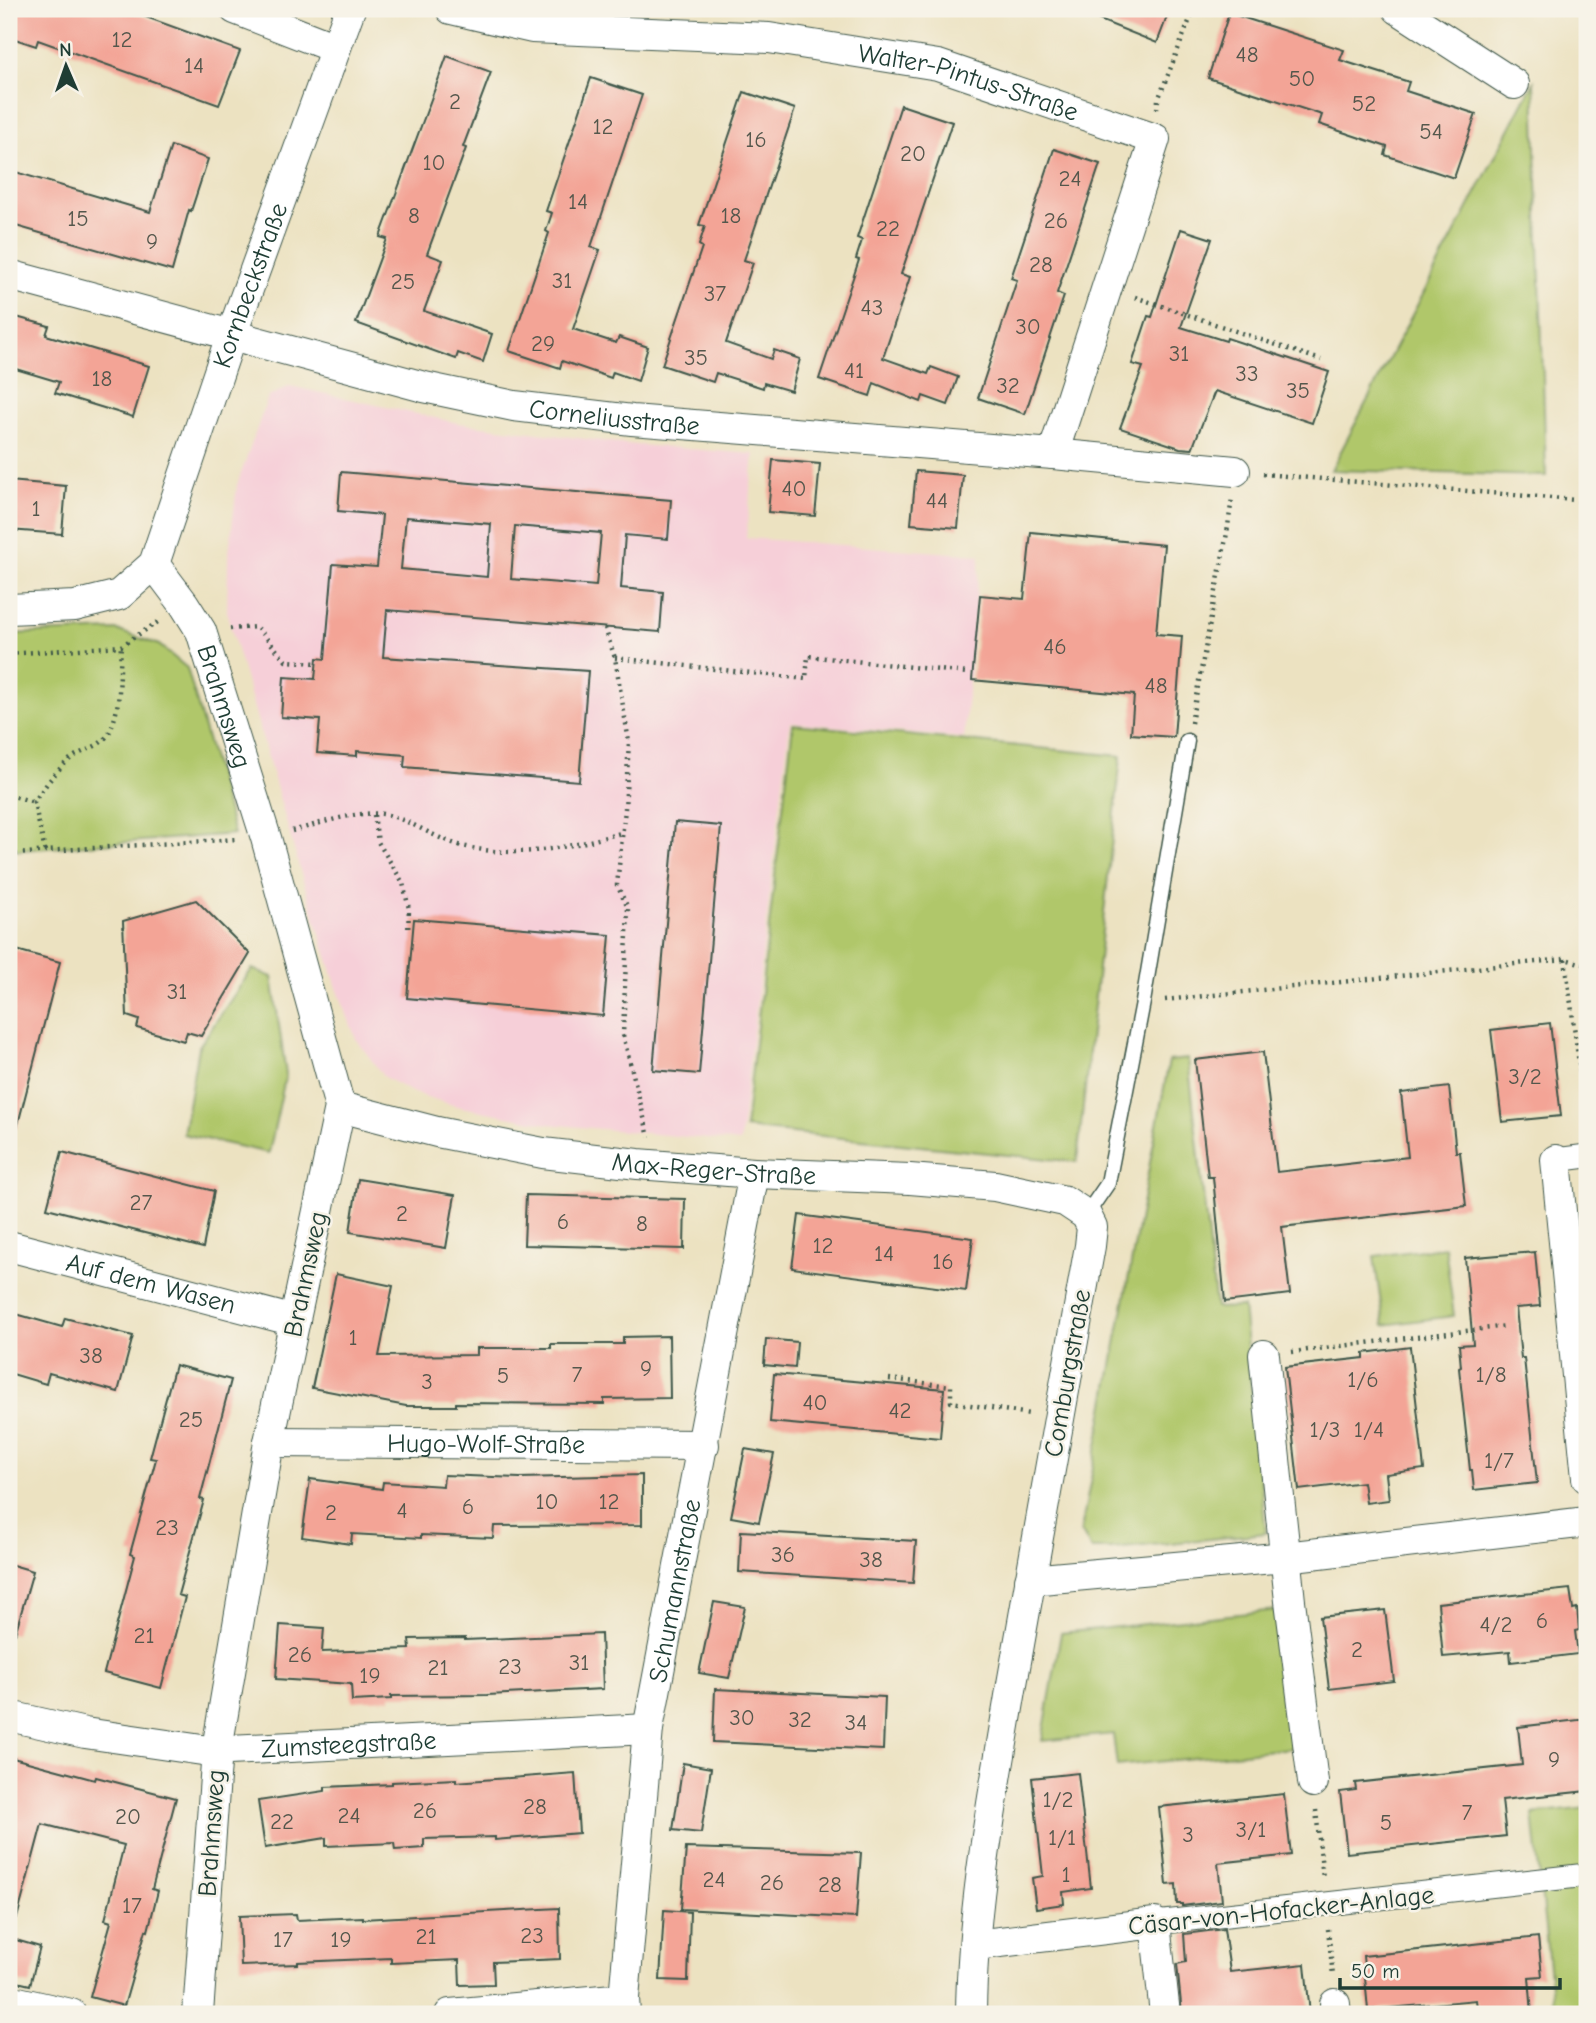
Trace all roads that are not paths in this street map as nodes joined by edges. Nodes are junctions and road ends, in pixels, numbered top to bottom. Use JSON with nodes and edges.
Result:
{"nodes":[{"id":1,"x":235,"y":9,"type":"edge"},
{"id":2,"x":349,"y":9,"type":"edge"},
{"id":3,"x":451,"y":9,"type":"edge"},
{"id":4,"x":1398,"y":9,"type":"edge"},
{"id":5,"x":335,"y":48,"type":"junction"},
{"id":6,"x":1514,"y":84,"type":"dead end"},
{"id":7,"x":9,"y":275,"type":"edge"},
{"id":8,"x":230,"y":337,"type":"junction"},
{"id":9,"x":1053,"y":454,"type":"junction"},
{"id":10,"x":1235,"y":471,"type":"road end"},
{"id":11,"x":154,"y":564,"type":"junction"},
{"id":12,"x":9,"y":609,"type":"edge"},
{"id":13,"x":1187,"y":741,"type":"road end"},
{"id":14,"x":340,"y":1107,"type":"junction"},
{"id":15,"x":1587,"y":1156,"type":"edge"},
{"id":16,"x":1556,"y":1160,"type":"joint"},
{"id":17,"x":754,"y":1172,"type":"junction"},
{"id":18,"x":1086,"y":1215,"type":"junction"},
{"id":19,"x":9,"y":1246,"type":"edge"},
{"id":20,"x":295,"y":1321,"type":"junction"},
{"id":21,"x":1264,"y":1355,"type":"road end"},
{"id":22,"x":270,"y":1442,"type":"junction"},
{"id":23,"x":704,"y":1445,"type":"junction"},
{"id":24,"x":1587,"y":1478,"type":"edge"},
{"id":25,"x":1587,"y":1522,"type":"edge"},
{"id":26,"x":1285,"y":1556,"type":"junction"},
{"id":27,"x":1030,"y":1580,"type":"junction"},
{"id":28,"x":9,"y":1716,"type":"edge"},
{"id":29,"x":648,"y":1728,"type":"junction"},
{"id":30,"x":217,"y":1749,"type":"junction"},
{"id":31,"x":1313,"y":1782,"type":"road end"},
{"id":32,"x":1587,"y":1875,"type":"edge"},
{"id":33,"x":1155,"y":1923,"type":"junction"},
{"id":34,"x":975,"y":1945,"type":"junction"},
{"id":35,"x":9,"y":2000,"type":"edge"},
{"id":36,"x":625,"y":2006,"type":"edge"},
{"id":37,"x":71,"y":2014,"type":"edge"},
{"id":38,"x":198,"y":2014,"type":"edge"},
{"id":39,"x":450,"y":2014,"type":"edge"},
{"id":40,"x":971,"y":2014,"type":"edge"},
{"id":41,"x":1165,"y":2014,"type":"edge"}],
"edges":[{"from":1,"to":5,"type":"street"},
{"from":2,"to":5,"type":"street","name":"Kornbeckstraße"},
{"from":3,"to":9,"type":"street","name":"Walter-Pintus-Straße"},
{"from":4,"to":6,"type":"street"},
{"from":5,"to":8,"type":"street","name":"Kornbeckstraße"},
{"from":7,"to":8,"type":"street","name":"Corneliusstraße"},
{"from":8,"to":9,"type":"street","name":"Corneliusstraße"},
{"from":8,"to":11,"type":"street","name":"Kornbeckstraße"},
{"from":9,"to":10,"type":"street","name":"Corneliusstraße"},
{"from":11,"to":12,"type":"street"},
{"from":11,"to":14,"type":"street","name":"Brahmsweg"},
{"from":13,"to":18,"type":"lane"},
{"from":14,"to":17,"type":"street","name":"Max-Reger-Straße"},
{"from":14,"to":20,"type":"street","name":"Brahmsweg"},
{"from":15,"to":16,"type":"street"},
{"from":16,"to":24,"type":"street"},
{"from":17,"to":18,"type":"street","name":"Max-Reger-Straße"},
{"from":17,"to":23,"type":"street","name":"Schumannstraße"},
{"from":18,"to":27,"type":"street","name":"Comburgstraße"},
{"from":19,"to":20,"type":"street","name":"Auf dem Wasen"},
{"from":20,"to":22,"type":"street","name":"Brahmsweg"},
{"from":21,"to":26,"type":"street"},
{"from":22,"to":23,"type":"street","name":"Hugo-Wolf-Straße"},
{"from":22,"to":30,"type":"street","name":"Brahmsweg"},
{"from":23,"to":29,"type":"street","name":"Schumannstraße"},
{"from":25,"to":26,"type":"street"},
{"from":26,"to":27,"type":"street"},
{"from":26,"to":31,"type":"street"},
{"from":27,"to":34,"type":"street","name":"Comburgstraße"},
{"from":28,"to":30,"type":"street","name":"Zumsteegstraße"},
{"from":29,"to":30,"type":"street","name":"Zumsteegstraße"},
{"from":29,"to":36,"type":"street","name":"Schumannstraße"},
{"from":30,"to":38,"type":"street","name":"Brahmsweg"},
{"from":32,"to":33,"type":"street","name":"Cäsar-von-Hofacker-Anlage"},
{"from":33,"to":34,"type":"street","name":"Cäsar-von-Hofacker-Anlage"},
{"from":33,"to":41,"type":"street"},
{"from":34,"to":40,"type":"street","name":"Comburgstraße"},
{"from":35,"to":37,"type":"street"},
{"from":36,"to":39,"type":"street"}]}
